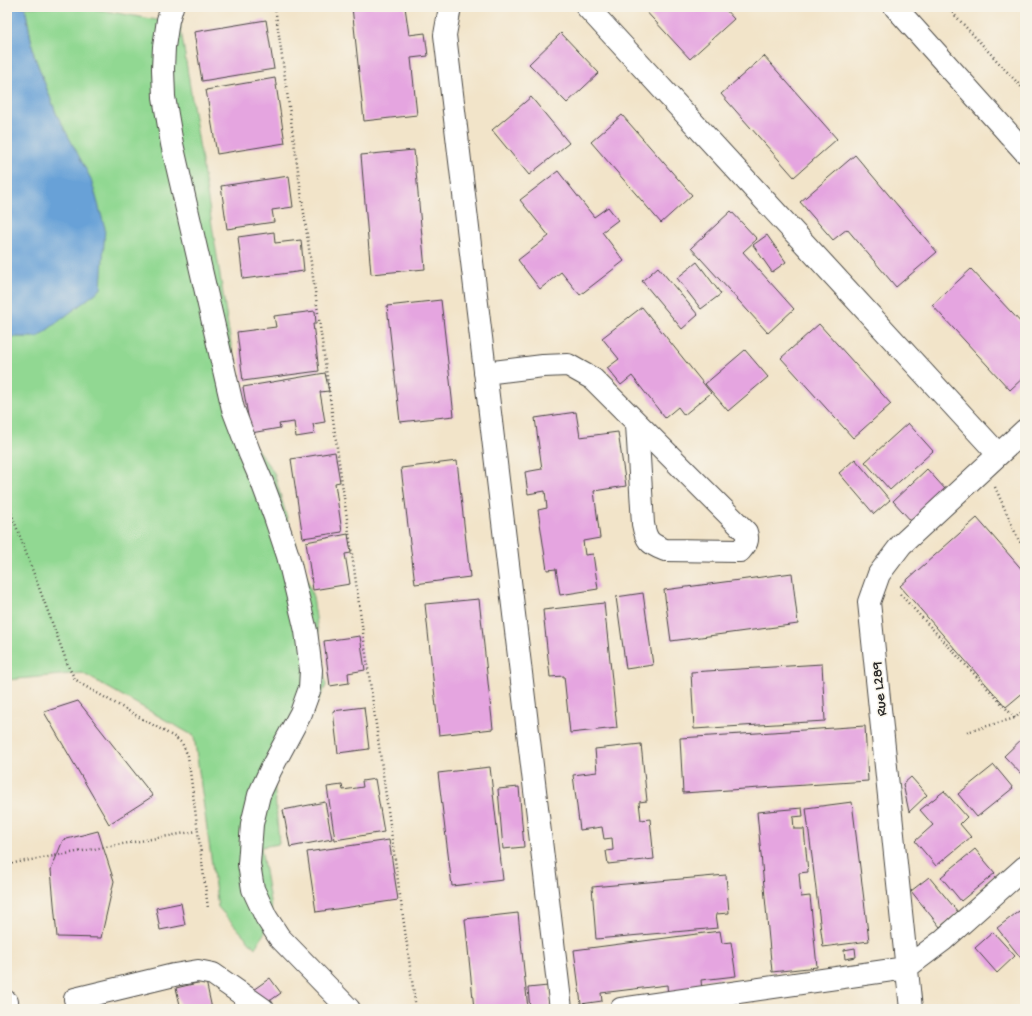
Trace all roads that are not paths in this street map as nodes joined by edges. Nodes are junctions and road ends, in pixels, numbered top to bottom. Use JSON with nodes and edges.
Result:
{"nodes":[{"id":1,"x":172,"y":7,"type":"edge"},
{"id":2,"x":450,"y":7,"type":"edge"},
{"id":3,"x":587,"y":7,"type":"edge"},
{"id":4,"x":895,"y":7,"type":"edge"},
{"id":5,"x":1025,"y":152,"type":"edge"},
{"id":6,"x":486,"y":373,"type":"junction"},
{"id":7,"x":637,"y":424,"type":"junction"},
{"id":8,"x":1025,"y":430,"type":"edge"},
{"id":9,"x":992,"y":461,"type":"junction"},
{"id":10,"x":1025,"y":867,"type":"edge"},
{"id":11,"x":906,"y":968,"type":"junction"},
{"id":12,"x":75,"y":999,"type":"dead end"},
{"id":13,"x":7,"y":1002,"type":"edge"},
{"id":14,"x":8,"y":1009,"type":"edge"},
{"id":15,"x":263,"y":1009,"type":"edge"},
{"id":16,"x":349,"y":1009,"type":"edge"},
{"id":17,"x":561,"y":1009,"type":"edge"},
{"id":18,"x":621,"y":1009,"type":"edge"},
{"id":19,"x":911,"y":1009,"type":"edge"}],
"edges":[{"from":1,"to":16,"type":"street"},
{"from":2,"to":6,"type":"street"},
{"from":3,"to":9,"type":"street"},
{"from":4,"to":5,"type":"street"},
{"from":6,"to":7,"type":"street"},
{"from":6,"to":17,"type":"street"},
{"from":7,"to":7,"type":"street"},
{"from":8,"to":9,"type":"street","name":"Rue L289"},
{"from":9,"to":11,"type":"street","name":"Rue L289"},
{"from":10,"to":11,"type":"street"},
{"from":11,"to":18,"type":"street"},
{"from":11,"to":19,"type":"street","name":"Rue L289"},
{"from":12,"to":15,"type":"street"},
{"from":13,"to":14,"type":"street"}]}
